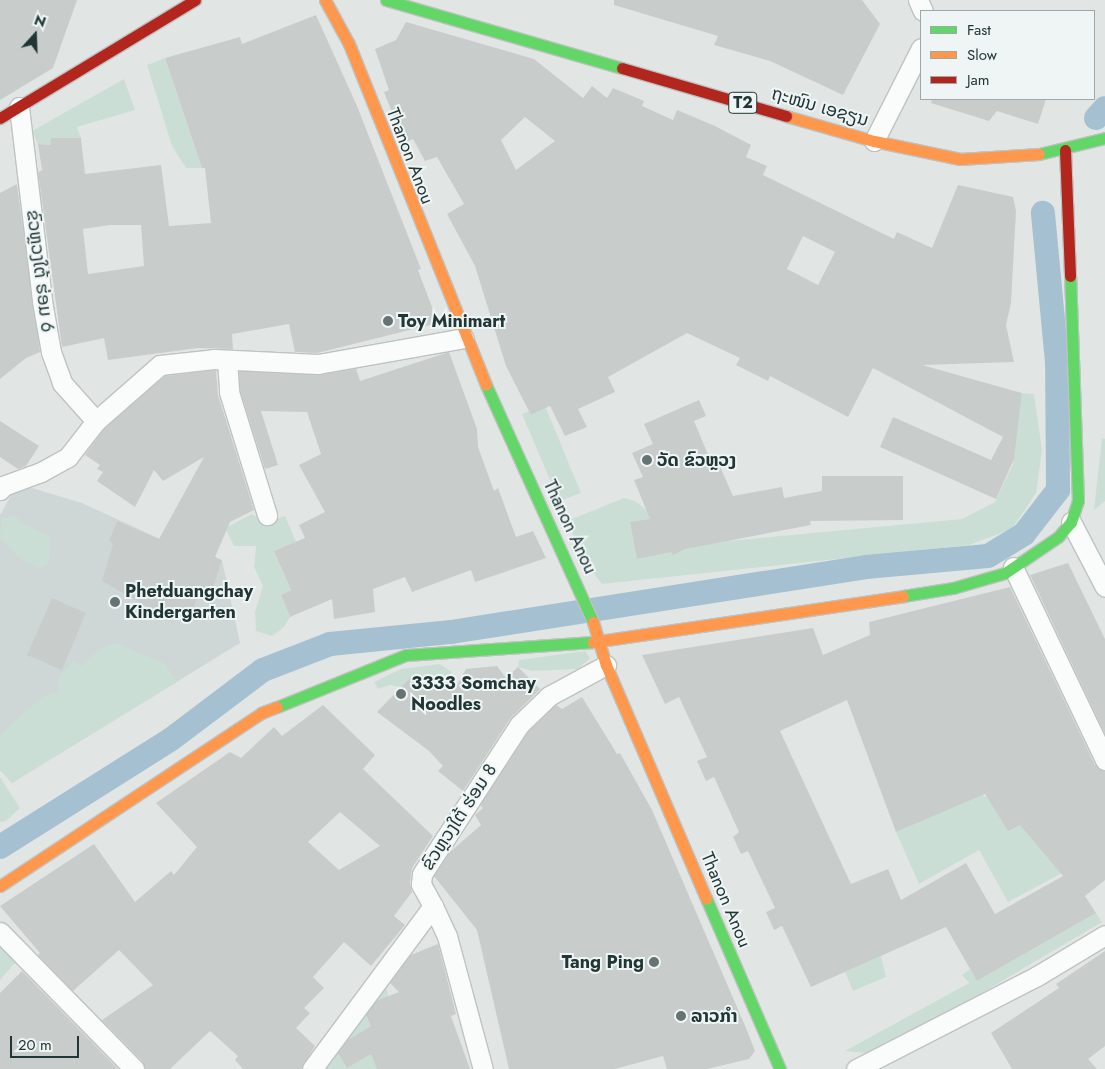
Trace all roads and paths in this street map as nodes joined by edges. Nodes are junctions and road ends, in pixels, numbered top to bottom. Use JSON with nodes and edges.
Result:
{"nodes":[{"id":1,"x":195,"y":0,"type":"edge"},
{"id":2,"x":325,"y":0,"type":"edge"},
{"id":3,"x":386,"y":0,"type":"edge"},
{"id":4,"x":920,"y":50,"type":"edge"},
{"id":5,"x":18,"y":107,"type":"junction"},
{"id":6,"x":0,"y":118,"type":"edge"},
{"id":7,"x":1105,"y":138,"type":"edge"},
{"id":8,"x":874,"y":141,"type":"junction"},
{"id":9,"x":1065,"y":150,"type":"junction"},
{"id":10,"x":464,"y":338,"type":"junction"},
{"id":11,"x":227,"y":360,"type":"junction"},
{"id":12,"x":96,"y":420,"type":"junction"},
{"id":13,"x":0,"y":490,"type":"edge"},
{"id":14,"x":267,"y":515,"type":"dead end"},
{"id":15,"x":1071,"y":522,"type":"junction"},
{"id":16,"x":1013,"y":567,"type":"junction"},
{"id":17,"x":1105,"y":586,"type":"edge"},
{"id":18,"x":600,"y":641,"type":"junction"},
{"id":19,"x":606,"y":665,"type":"junction"},
{"id":20,"x":1105,"y":760,"type":"edge"},
{"id":21,"x":0,"y":886,"type":"edge"},
{"id":22,"x":433,"y":906,"type":"junction"},
{"id":23,"x":0,"y":932,"type":"edge"},
{"id":24,"x":1105,"y":935,"type":"edge"},
{"id":25,"x":134,"y":1069,"type":"edge"},
{"id":26,"x":312,"y":1069,"type":"edge"},
{"id":27,"x":482,"y":1069,"type":"edge"},
{"id":28,"x":780,"y":1069,"type":"edge"},
{"id":29,"x":856,"y":1069,"type":"edge"}],
"edges":[{"from":1,"to":5,"type":"street"},
{"from":2,"to":10,"type":"street","name":"Thanon Anou"},
{"from":3,"to":8,"type":"street","name":"ຖະໜົນ ເອຊຽນ","number":"T2"},
{"from":4,"to":8,"type":"street"},
{"from":5,"to":6,"type":"street"},
{"from":5,"to":12,"type":"street","name":"ຂົວຫຼວງໃຕ້ ຮ່ອມ 6"},
{"from":7,"to":9,"type":"street","name":"ຖະໜົນ ເອຊຽນ","number":"T2"},
{"from":8,"to":9,"type":"street","name":"ຖະໜົນ ເອຊຽນ","number":"T2"},
{"from":9,"to":15,"type":"street"},
{"from":10,"to":11,"type":"street"},
{"from":10,"to":18,"type":"street","name":"Thanon Anou"},
{"from":11,"to":12,"type":"street"},
{"from":11,"to":14,"type":"street"},
{"from":12,"to":13,"type":"street"},
{"from":15,"to":16,"type":"street"},
{"from":15,"to":17,"type":"street"},
{"from":16,"to":18,"type":"street"},
{"from":16,"to":20,"type":"street"},
{"from":18,"to":19,"type":"street","name":"Thanon Anou"},
{"from":18,"to":21,"type":"street"},
{"from":19,"to":22,"type":"street","name":"ຂົວຫຼວງໃຕ້ ຮ່ອມ 8"},
{"from":19,"to":28,"type":"street","name":"Thanon Anou"},
{"from":22,"to":26,"type":"street"},
{"from":22,"to":27,"type":"street","name":"ຂົວຫຼວງໃຕ້ ຮ່ອມ 8"},
{"from":23,"to":25,"type":"street"},
{"from":24,"to":29,"type":"street"}]}
